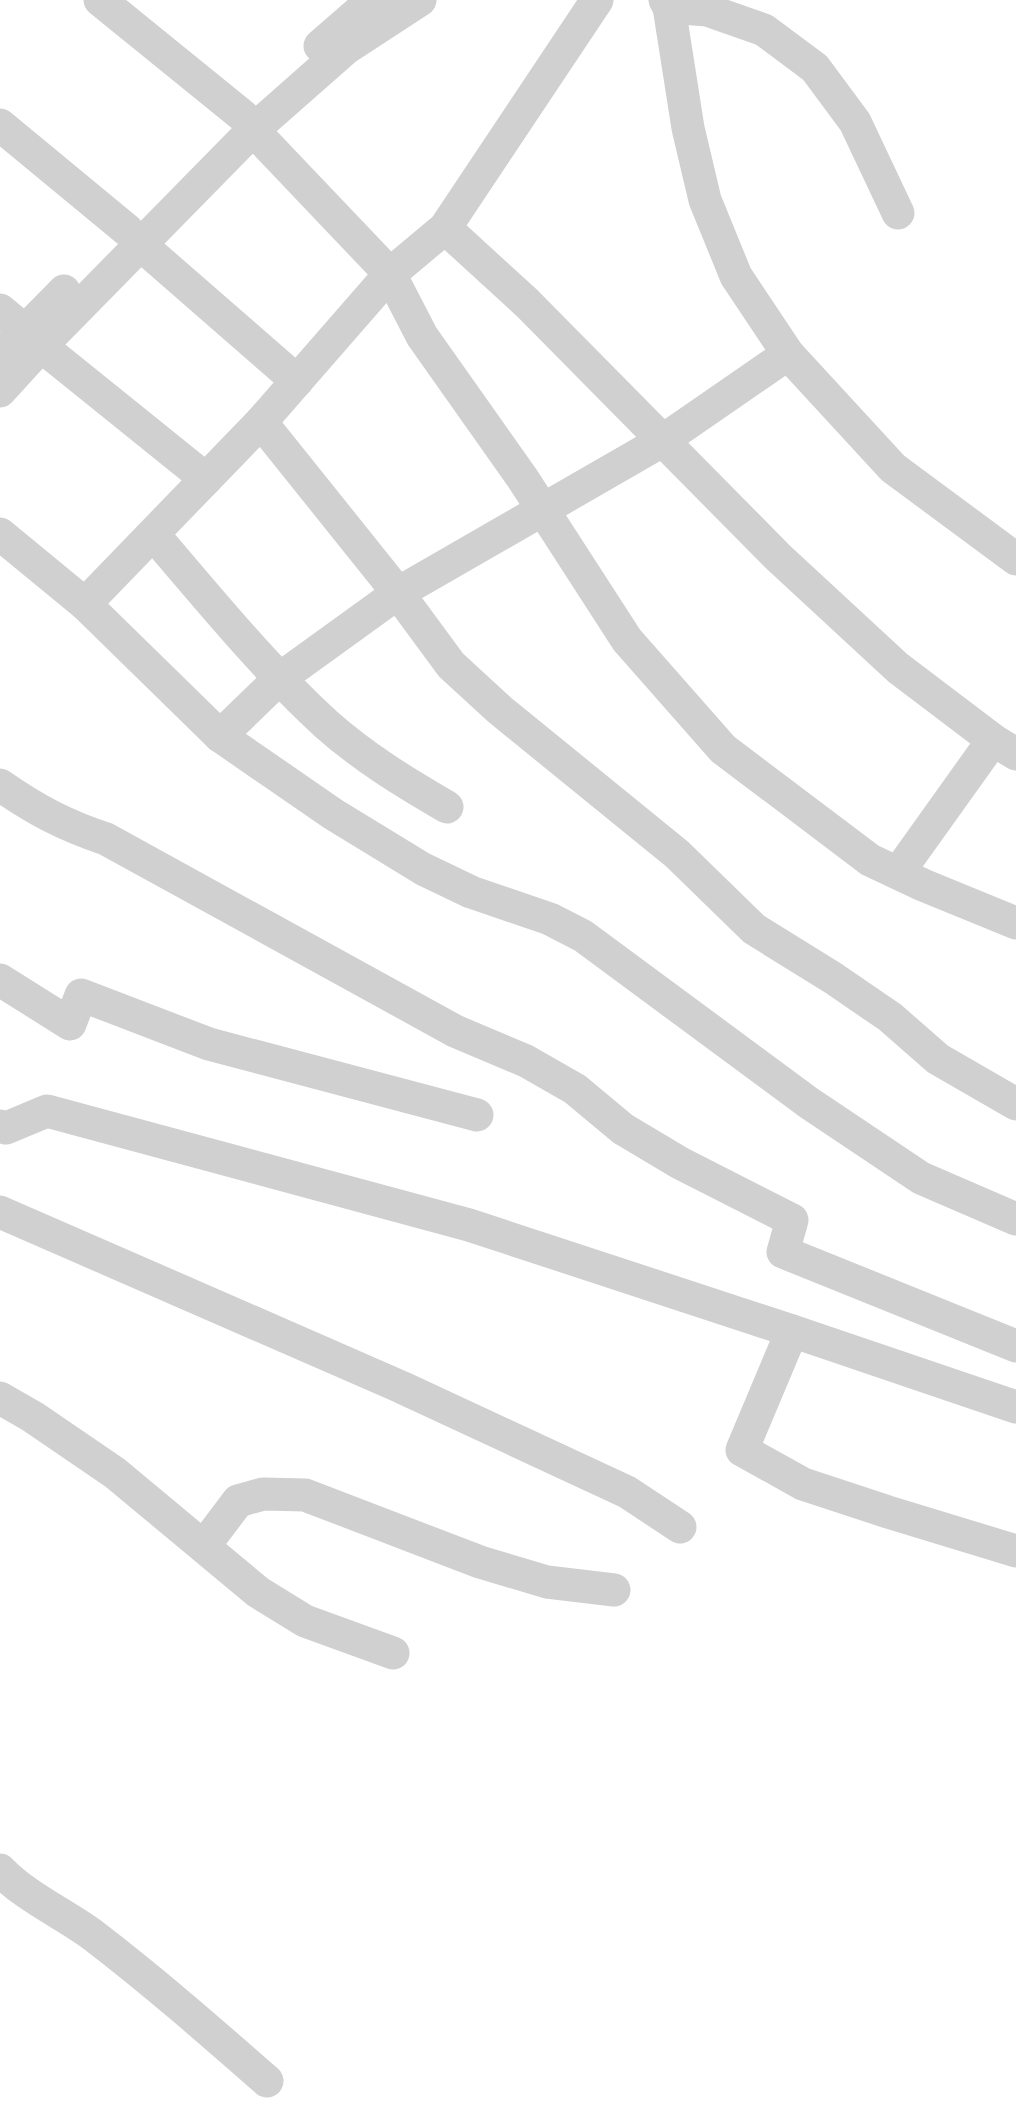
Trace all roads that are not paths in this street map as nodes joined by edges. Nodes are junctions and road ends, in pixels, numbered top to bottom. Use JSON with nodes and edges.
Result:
{"nodes":[{"id":1,"x":100,"y":0,"type":"edge"},
{"id":2,"x":420,"y":0,"type":"edge"},
{"id":3,"x":597,"y":0,"type":"edge"},
{"id":4,"x":667,"y":3,"type":"edge"},
{"id":5,"x":361,"y":4,"type":"edge"},
{"id":6,"x":248,"y":123,"type":"junction"},
{"id":7,"x":0,"y":124,"type":"edge"},
{"id":8,"x":898,"y":213,"type":"dead end"},
{"id":9,"x":445,"y":228,"type":"junction"},
{"id":10,"x":134,"y":237,"type":"junction"},
{"id":11,"x":390,"y":274,"type":"junction"},
{"id":12,"x":22,"y":329,"type":"edge"},
{"id":13,"x":788,"y":354,"type":"junction"},
{"id":14,"x":0,"y":356,"type":"edge"},
{"id":15,"x":297,"y":381,"type":"junction"},
{"id":16,"x":0,"y":392,"type":"edge"},
{"id":17,"x":261,"y":422,"type":"junction"},
{"id":18,"x":662,"y":441,"type":"junction"},
{"id":19,"x":206,"y":479,"type":"junction"},
{"id":20,"x":543,"y":509,"type":"junction"},
{"id":21,"x":0,"y":534,"type":"edge"},
{"id":22,"x":153,"y":534,"type":"junction"},
{"id":23,"x":1016,"y":559,"type":"edge"},
{"id":24,"x":398,"y":592,"type":"junction"},
{"id":25,"x":85,"y":604,"type":"junction"},
{"id":26,"x":279,"y":679,"type":"junction"},
{"id":27,"x":219,"y":736,"type":"junction"},
{"id":28,"x":1004,"y":747,"type":"edge"},
{"id":29,"x":0,"y":785,"type":"edge"},
{"id":30,"x":447,"y":807,"type":"dead end"},
{"id":31,"x":898,"y":873,"type":"junction"},
{"id":32,"x":1016,"y":923,"type":"edge"},
{"id":33,"x":0,"y":980,"type":"edge"},
{"id":34,"x":1016,"y":1104,"type":"edge"},
{"id":35,"x":477,"y":1115,"type":"dead end"},
{"id":36,"x":0,"y":1126,"type":"edge"},
{"id":37,"x":0,"y":1212,"type":"edge"},
{"id":38,"x":1016,"y":1219,"type":"edge"},
{"id":39,"x":792,"y":1331,"type":"junction"},
{"id":40,"x":1016,"y":1346,"type":"edge"},
{"id":41,"x":0,"y":1398,"type":"edge"},
{"id":42,"x":1016,"y":1407,"type":"edge"},
{"id":43,"x":680,"y":1527,"type":"dead end"},
{"id":44,"x":204,"y":1546,"type":"junction"},
{"id":45,"x":1016,"y":1551,"type":"edge"},
{"id":46,"x":614,"y":1590,"type":"dead end"},
{"id":47,"x":393,"y":1653,"type":"dead end"},
{"id":48,"x":0,"y":1870,"type":"edge"},
{"id":49,"x":267,"y":2081,"type":"dead end"}],
"edges":[{"from":1,"to":6,"type":"street"},
{"from":2,"to":6,"type":"street"},
{"from":3,"to":9,"type":"street"},
{"from":4,"to":8,"type":"street"},
{"from":4,"to":13,"type":"street"},
{"from":5,"to":6,"type":"street"},
{"from":6,"to":10,"type":"street"},
{"from":6,"to":11,"type":"street"},
{"from":7,"to":10,"type":"street"},
{"from":9,"to":11,"type":"street"},
{"from":9,"to":18,"type":"street"},
{"from":10,"to":12,"type":"street"},
{"from":10,"to":15,"type":"street"},
{"from":11,"to":15,"type":"street"},
{"from":11,"to":20,"type":"street"},
{"from":12,"to":14,"type":"street"},
{"from":12,"to":16,"type":"street"},
{"from":12,"to":19,"type":"street"},
{"from":13,"to":18,"type":"street"},
{"from":13,"to":23,"type":"street"},
{"from":15,"to":17,"type":"street"},
{"from":17,"to":19,"type":"street"},
{"from":17,"to":24,"type":"street"},
{"from":18,"to":20,"type":"street"},
{"from":18,"to":28,"type":"street"},
{"from":19,"to":22,"type":"street"},
{"from":20,"to":24,"type":"street"},
{"from":20,"to":31,"type":"street"},
{"from":21,"to":25,"type":"street"},
{"from":22,"to":25,"type":"street"},
{"from":22,"to":26,"type":"street"},
{"from":24,"to":26,"type":"street"},
{"from":24,"to":34,"type":"street"},
{"from":25,"to":27,"type":"street"},
{"from":26,"to":27,"type":"street"},
{"from":26,"to":30,"type":"street"},
{"from":27,"to":38,"type":"street"},
{"from":28,"to":31,"type":"street"},
{"from":29,"to":40,"type":"street"},
{"from":31,"to":32,"type":"street"},
{"from":33,"to":35,"type":"street"},
{"from":36,"to":39,"type":"street"},
{"from":37,"to":43,"type":"street"},
{"from":39,"to":42,"type":"street"},
{"from":39,"to":45,"type":"street"},
{"from":41,"to":44,"type":"street"},
{"from":44,"to":46,"type":"street"},
{"from":44,"to":47,"type":"street"},
{"from":48,"to":49,"type":"street"}]}
